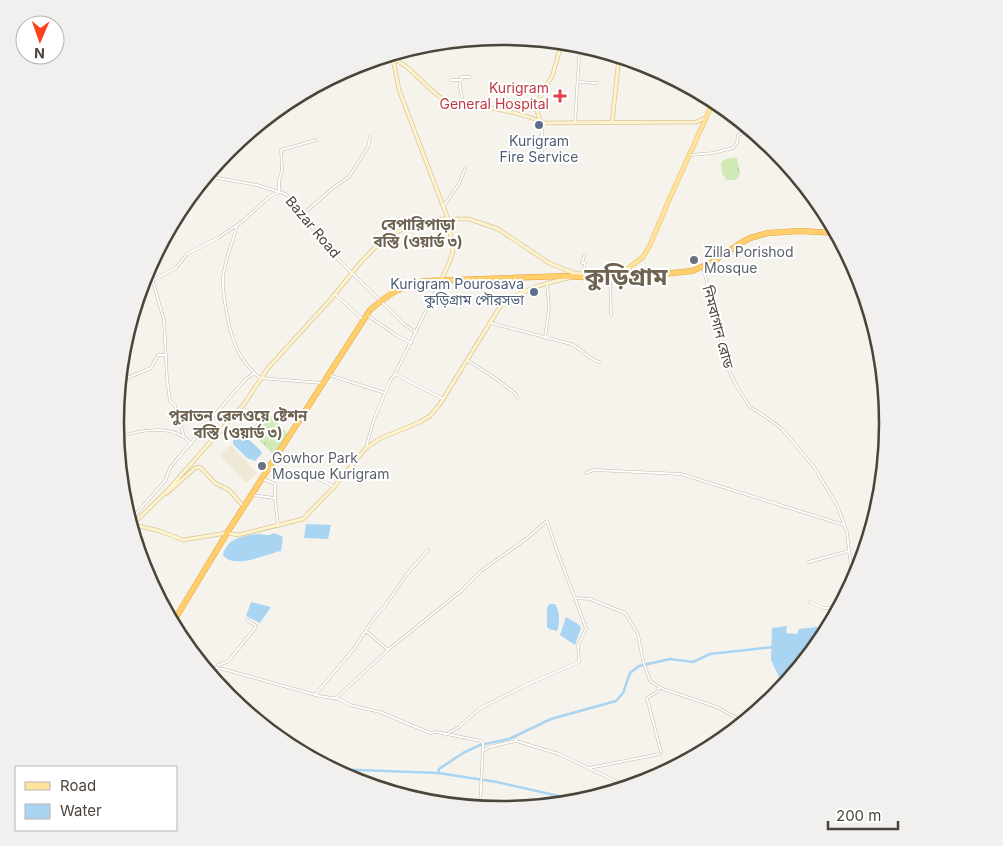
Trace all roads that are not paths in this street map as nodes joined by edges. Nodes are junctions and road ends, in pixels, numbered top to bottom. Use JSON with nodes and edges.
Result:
{"nodes":[{"id":1,"x":561,"y":50,"type":"edge"},
{"id":2,"x":579,"y":57,"type":"dead end"},
{"id":3,"x":396,"y":60,"type":"edge"},
{"id":4,"x":393,"y":61,"type":"edge"},
{"id":5,"x":618,"y":64,"type":"edge"},
{"id":6,"x":470,"y":76,"type":"dead end"},
{"id":7,"x":451,"y":80,"type":"dead end"},
{"id":8,"x":461,"y":80,"type":"junction"},
{"id":9,"x":578,"y":82,"type":"junction"},
{"id":10,"x":597,"y":83,"type":"dead end"},
{"id":11,"x":464,"y":105,"type":"junction"},
{"id":12,"x":710,"y":108,"type":"edge"},
{"id":13,"x":706,"y":118,"type":"junction"},
{"id":14,"x":612,"y":122,"type":"junction"},
{"id":15,"x":696,"y":122,"type":"junction"},
{"id":16,"x":541,"y":123,"type":"junction"},
{"id":17,"x":576,"y":123,"type":"junction"},
{"id":18,"x":702,"y":127,"type":"junction"},
{"id":19,"x":744,"y":133,"type":"edge"},
{"id":20,"x":370,"y":137,"type":"dead end"},
{"id":21,"x":316,"y":140,"type":"dead end"},
{"id":22,"x":690,"y":154,"type":"junction"},
{"id":23,"x":542,"y":156,"type":"dead end"},
{"id":24,"x":465,"y":169,"type":"dead end"},
{"id":25,"x":214,"y":177,"type":"edge"},
{"id":26,"x":279,"y":192,"type":"junction"},
{"id":27,"x":443,"y":207,"type":"junction"},
{"id":28,"x":302,"y":214,"type":"junction"},
{"id":29,"x":448,"y":219,"type":"junction"},
{"id":30,"x":237,"y":225,"type":"junction"},
{"id":31,"x":829,"y":233,"type":"edge"},
{"id":32,"x":584,"y":256,"type":"dead end"},
{"id":33,"x":702,"y":267,"type":"junction"},
{"id":34,"x":352,"y":273,"type":"junction"},
{"id":35,"x":622,"y":273,"type":"junction"},
{"id":36,"x":583,"y":274,"type":"junction"},
{"id":37,"x":610,"y":276,"type":"junction"},
{"id":38,"x":574,"y":277,"type":"junction"},
{"id":39,"x":441,"y":280,"type":"junction"},
{"id":40,"x":153,"y":281,"type":"joint"},
{"id":41,"x":547,"y":283,"type":"junction"},
{"id":42,"x":335,"y":294,"type":"junction"},
{"id":43,"x":381,"y":301,"type":"junction"},
{"id":44,"x":611,"y":315,"type":"dead end"},
{"id":45,"x":365,"y":318,"type":"junction"},
{"id":46,"x":491,"y":323,"type":"junction"},
{"id":47,"x":416,"y":332,"type":"junction"},
{"id":48,"x":545,"y":338,"type":"junction"},
{"id":49,"x":411,"y":343,"type":"junction"},
{"id":50,"x":166,"y":354,"type":"junction"},
{"id":51,"x":467,"y":360,"type":"junction"},
{"id":52,"x":599,"y":362,"type":"dead end"},
{"id":53,"x":254,"y":373,"type":"junction"},
{"id":54,"x":394,"y":374,"type":"junction"},
{"id":55,"x":329,"y":375,"type":"junction"},
{"id":56,"x":126,"y":378,"type":"edge"},
{"id":57,"x":260,"y":378,"type":"junction"},
{"id":58,"x":324,"y":383,"type":"junction"},
{"id":59,"x":385,"y":393,"type":"junction"},
{"id":60,"x":517,"y":398,"type":"dead end"},
{"id":61,"x":443,"y":399,"type":"junction"},
{"id":62,"x":124,"y":436,"type":"edge"},
{"id":63,"x":184,"y":437,"type":"junction"},
{"id":64,"x":191,"y":444,"type":"junction"},
{"id":65,"x":366,"y":448,"type":"junction"},
{"id":66,"x":268,"y":470,"type":"junction"},
{"id":67,"x":586,"y":473,"type":"dead end"},
{"id":68,"x":262,"y":479,"type":"junction"},
{"id":69,"x":334,"y":487,"type":"junction"},
{"id":70,"x":163,"y":495,"type":"junction"},
{"id":71,"x":252,"y":495,"type":"junction"},
{"id":72,"x":275,"y":498,"type":"junction"},
{"id":73,"x":244,"y":508,"type":"junction"},
{"id":74,"x":135,"y":518,"type":"edge"},
{"id":75,"x":136,"y":519,"type":"edge"},
{"id":76,"x":844,"y":525,"type":"junction"},
{"id":77,"x":138,"y":526,"type":"edge"},
{"id":78,"x":278,"y":526,"type":"junction"},
{"id":79,"x":227,"y":533,"type":"junction"},
{"id":80,"x":428,"y":550,"type":"dead end"},
{"id":81,"x":849,"y":551,"type":"junction"},
{"id":82,"x":809,"y":562,"type":"dead end"},
{"id":83,"x":850,"y":570,"type":"edge"},
{"id":84,"x":575,"y":598,"type":"junction"},
{"id":85,"x":810,"y":602,"type":"dead end"},
{"id":86,"x":831,"y":608,"type":"edge"},
{"id":87,"x":177,"y":616,"type":"edge"},
{"id":88,"x":247,"y":620,"type":"dead end"},
{"id":89,"x":366,"y":631,"type":"junction"},
{"id":90,"x":388,"y":650,"type":"junction"},
{"id":91,"x":213,"y":667,"type":"edge"},
{"id":92,"x":217,"y":668,"type":"junction"},
{"id":93,"x":660,"y":687,"type":"junction"},
{"id":94,"x":315,"y":695,"type":"junction"},
{"id":95,"x":335,"y":699,"type":"junction"},
{"id":96,"x":737,"y":718,"type":"edge"},
{"id":97,"x":445,"y":735,"type":"junction"},
{"id":98,"x":483,"y":752,"type":"junction"},
{"id":99,"x":588,"y":768,"type":"junction"},
{"id":100,"x":618,"y":782,"type":"edge"},
{"id":101,"x":480,"y":800,"type":"edge"}],
"edges":[{"from":1,"to":16,"type":"street"},
{"from":2,"to":9,"type":"street"},
{"from":3,"to":11,"type":"street"},
{"from":4,"to":27,"type":"street"},
{"from":5,"to":14,"type":"street"},
{"from":6,"to":8,"type":"street"},
{"from":7,"to":8,"type":"street"},
{"from":8,"to":11,"type":"street"},
{"from":9,"to":10,"type":"street"},
{"from":9,"to":17,"type":"street"},
{"from":11,"to":16,"type":"street"},
{"from":12,"to":13,"type":"main road"},
{"from":13,"to":15,"type":"street"},
{"from":13,"to":18,"type":"main road"},
{"from":14,"to":15,"type":"street"},
{"from":14,"to":17,"type":"street"},
{"from":15,"to":18,"type":"street"},
{"from":16,"to":17,"type":"street"},
{"from":16,"to":23,"type":"street"},
{"from":18,"to":22,"type":"main road"},
{"from":19,"to":22,"type":"street"},
{"from":20,"to":28,"type":"street"},
{"from":21,"to":26,"type":"street"},
{"from":22,"to":35,"type":"main road"},
{"from":24,"to":27,"type":"street"},
{"from":25,"to":26,"type":"street"},
{"from":26,"to":28,"type":"street","name":"Bazar Road"},
{"from":26,"to":30,"type":"street","name":"Bazar Road"},
{"from":27,"to":29,"type":"street"},
{"from":28,"to":34,"type":"street","name":"Bazar Road"},
{"from":29,"to":34,"type":"street"},
{"from":29,"to":36,"type":"street"},
{"from":29,"to":39,"type":"street"},
{"from":30,"to":40,"type":"street","name":"Bazar Road"},
{"from":30,"to":53,"type":"street"},
{"from":31,"to":33,"type":"highway"},
{"from":32,"to":36,"type":"street"},
{"from":33,"to":35,"type":"highway"},
{"from":33,"to":76,"type":"street","name":"নিমবাগান রোড"},
{"from":34,"to":42,"type":"street"},
{"from":34,"to":43,"type":"street","name":"Bazar Road"},
{"from":35,"to":37,"type":"highway"},
{"from":36,"to":37,"type":"street"},
{"from":37,"to":38,"type":"highway"},
{"from":37,"to":44,"type":"street"},
{"from":38,"to":39,"type":"highway"},
{"from":38,"to":41,"type":"street"},
{"from":39,"to":43,"type":"highway"},
{"from":39,"to":47,"type":"street"},
{"from":40,"to":50,"type":"street"},
{"from":41,"to":46,"type":"street"},
{"from":41,"to":48,"type":"street"},
{"from":42,"to":45,"type":"street"},
{"from":42,"to":57,"type":"street"},
{"from":43,"to":45,"type":"highway"},
{"from":43,"to":47,"type":"street","name":"Bazar Road"},
{"from":45,"to":49,"type":"street"},
{"from":45,"to":55,"type":"highway"},
{"from":46,"to":48,"type":"street"},
{"from":46,"to":51,"type":"street"},
{"from":47,"to":49,"type":"street"},
{"from":48,"to":52,"type":"street"},
{"from":49,"to":54,"type":"street"},
{"from":50,"to":56,"type":"street"},
{"from":50,"to":63,"type":"street"},
{"from":51,"to":60,"type":"street"},
{"from":51,"to":61,"type":"street"},
{"from":53,"to":57,"type":"street"},
{"from":53,"to":64,"type":"street"},
{"from":54,"to":59,"type":"street"},
{"from":54,"to":61,"type":"street"},
{"from":55,"to":58,"type":"highway"},
{"from":55,"to":59,"type":"street"},
{"from":57,"to":58,"type":"street"},
{"from":57,"to":70,"type":"street"},
{"from":58,"to":66,"type":"highway"},
{"from":59,"to":65,"type":"street"},
{"from":61,"to":65,"type":"street"},
{"from":62,"to":63,"type":"street"},
{"from":63,"to":64,"type":"street"},
{"from":64,"to":74,"type":"street"},
{"from":65,"to":69,"type":"street"},
{"from":66,"to":68,"type":"highway"},
{"from":66,"to":69,"type":"street"},
{"from":67,"to":76,"type":"street"},
{"from":68,"to":71,"type":"highway"},
{"from":68,"to":72,"type":"street"},
{"from":69,"to":78,"type":"street"},
{"from":70,"to":73,"type":"street"},
{"from":70,"to":75,"type":"street"},
{"from":71,"to":72,"type":"street"},
{"from":71,"to":73,"type":"highway"},
{"from":72,"to":78,"type":"street"},
{"from":73,"to":79,"type":"highway"},
{"from":76,"to":81,"type":"street","name":"নিমবাগান রোড"},
{"from":77,"to":79,"type":"street"},
{"from":78,"to":79,"type":"street"},
{"from":79,"to":87,"type":"highway"},
{"from":80,"to":89,"type":"street"},
{"from":81,"to":82,"type":"street"},
{"from":81,"to":83,"type":"street","name":"নিমবাগান রোড"},
{"from":84,"to":90,"type":"street"},
{"from":84,"to":93,"type":"street"},
{"from":84,"to":97,"type":"street"},
{"from":85,"to":86,"type":"street"},
{"from":88,"to":92,"type":"street"},
{"from":89,"to":90,"type":"street"},
{"from":89,"to":94,"type":"street"},
{"from":90,"to":95,"type":"street"},
{"from":91,"to":92,"type":"street"},
{"from":92,"to":94,"type":"street"},
{"from":93,"to":96,"type":"street"},
{"from":93,"to":99,"type":"street"},
{"from":94,"to":95,"type":"street"},
{"from":95,"to":97,"type":"street"},
{"from":97,"to":98,"type":"street"},
{"from":98,"to":99,"type":"street"},
{"from":98,"to":101,"type":"street"},
{"from":99,"to":100,"type":"street"}]}
